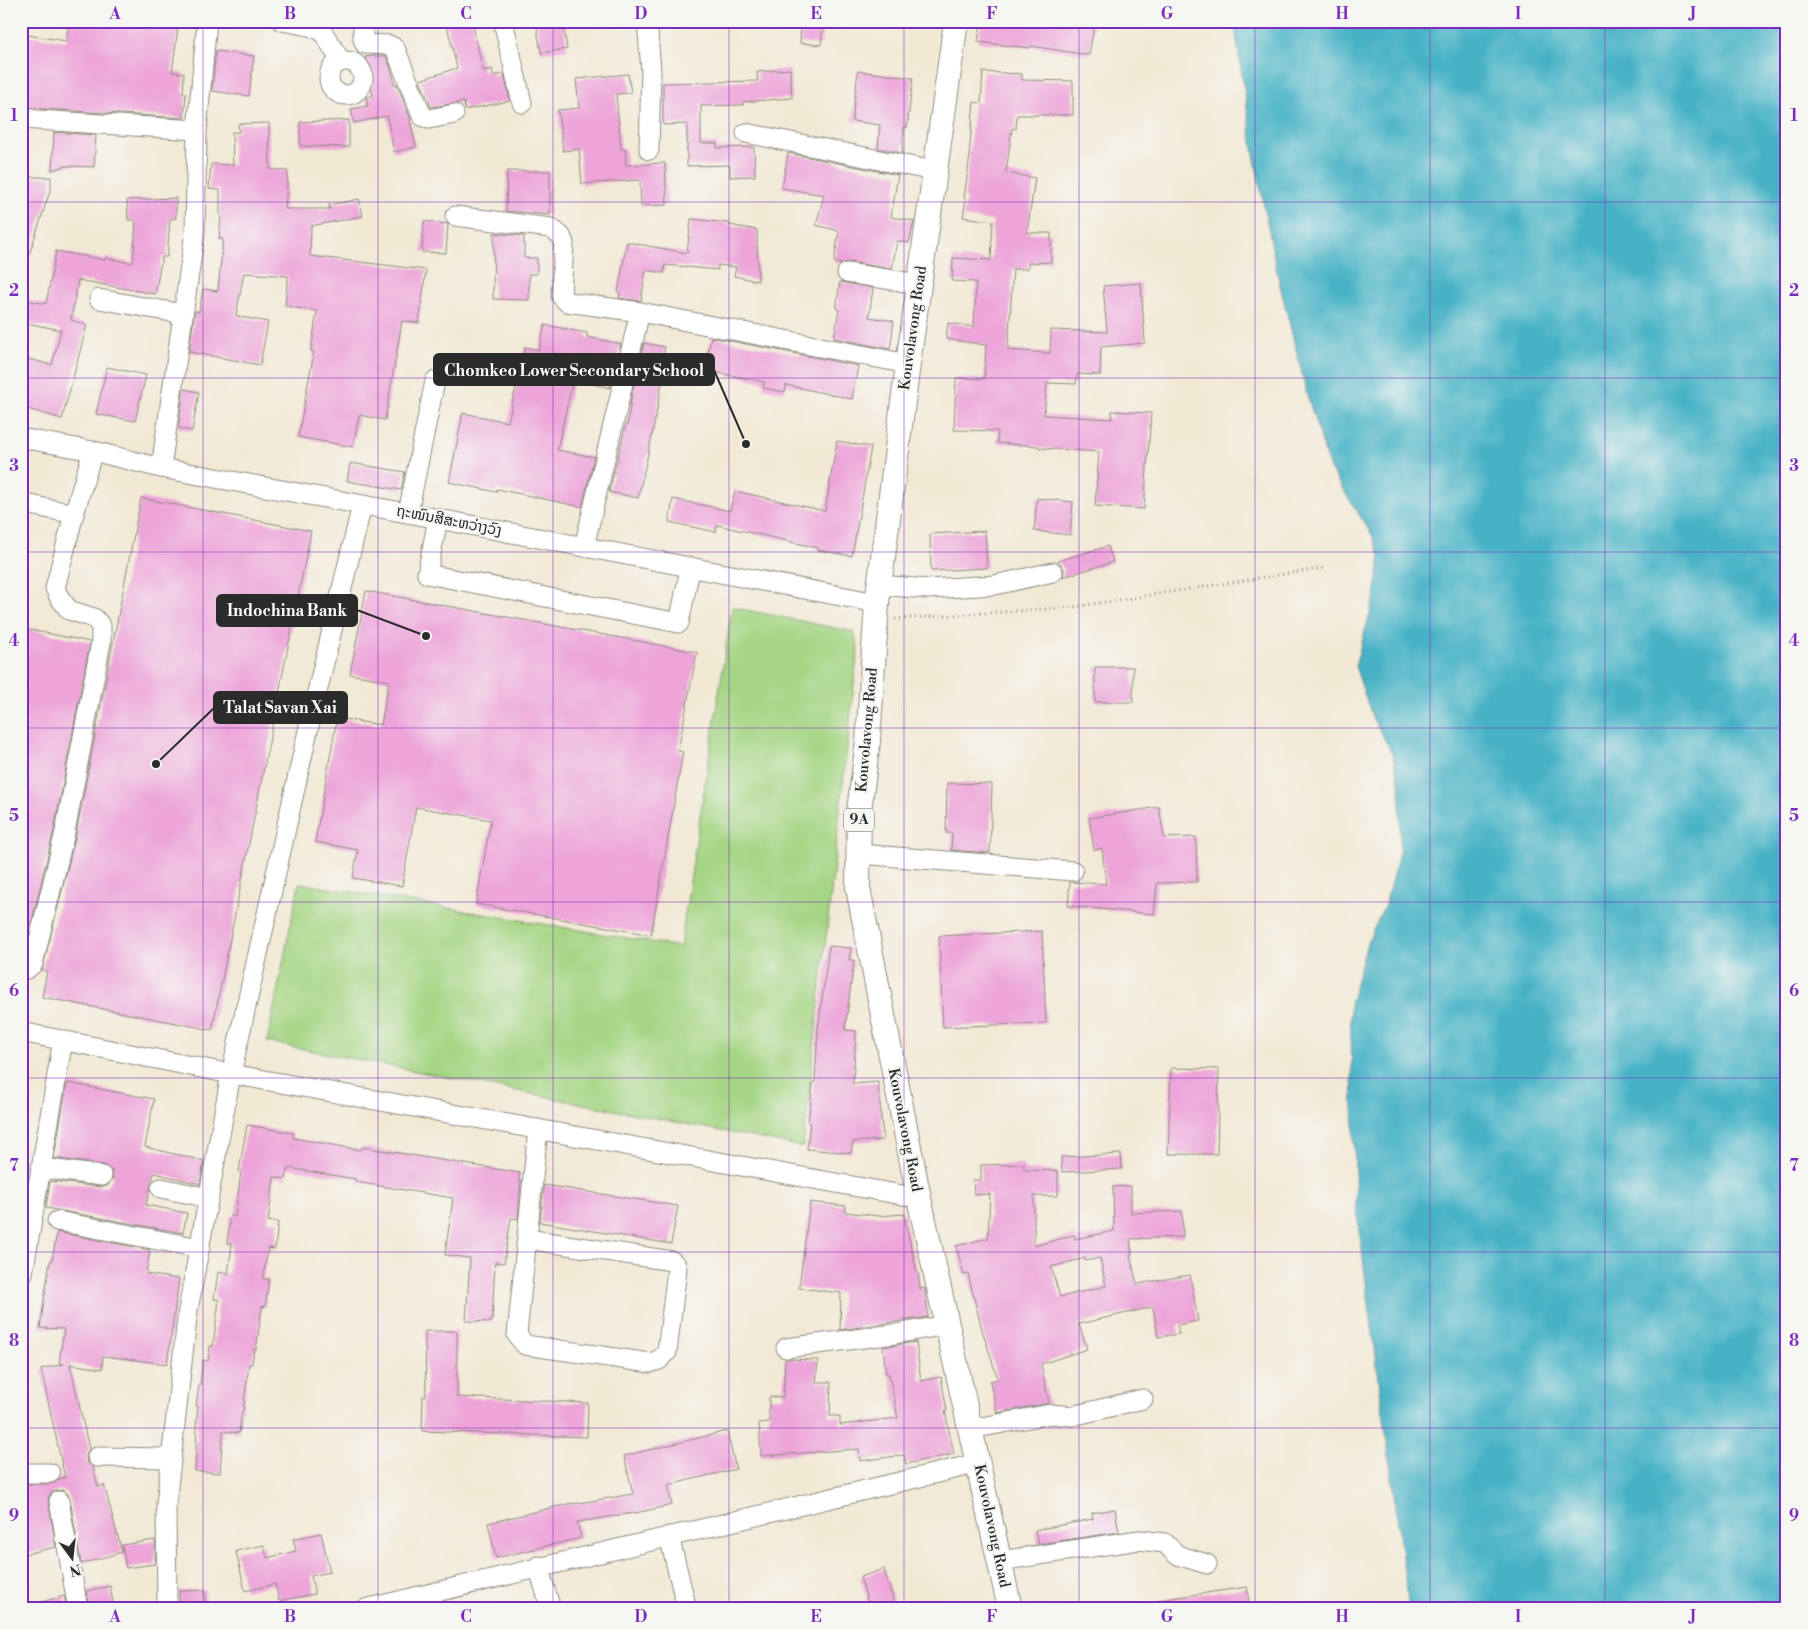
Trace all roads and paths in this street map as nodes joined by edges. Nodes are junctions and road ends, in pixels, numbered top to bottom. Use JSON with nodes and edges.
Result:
{"nodes":[{"id":1,"x":207,"y":21,"type":"edge"},
{"id":2,"x":282,"y":21,"type":"edge"},
{"id":3,"x":363,"y":21,"type":"edge"},
{"id":4,"x":503,"y":21,"type":"edge"},
{"id":5,"x":647,"y":21,"type":"edge"},
{"id":6,"x":956,"y":21,"type":"edge"},
{"id":7,"x":341,"y":61,"type":"dead end"},
{"id":8,"x":522,"y":103,"type":"dead end"},
{"id":9,"x":454,"y":114,"type":"dead end"},
{"id":10,"x":21,"y":118,"type":"edge"},
{"id":11,"x":197,"y":130,"type":"junction"},
{"id":12,"x":746,"y":133,"type":"dead end"},
{"id":13,"x":649,"y":150,"type":"dead end"},
{"id":14,"x":934,"y":171,"type":"junction"},
{"id":15,"x":455,"y":216,"type":"dead end"},
{"id":16,"x":847,"y":273,"type":"dead end"},
{"id":17,"x":919,"y":284,"type":"junction"},
{"id":18,"x":99,"y":299,"type":"dead end"},
{"id":19,"x":640,"y":312,"type":"junction"},
{"id":20,"x":183,"y":314,"type":"junction"},
{"id":21,"x":908,"y":364,"type":"junction"},
{"id":22,"x":435,"y":381,"type":"dead end"},
{"id":23,"x":21,"y":438,"type":"edge"},
{"id":24,"x":93,"y":451,"type":"junction"},
{"id":25,"x":162,"y":468,"type":"junction"},
{"id":26,"x":21,"y":503,"type":"edge"},
{"id":27,"x":362,"y":505,"type":"junction"},
{"id":28,"x":408,"y":513,"type":"junction"},
{"id":29,"x":74,"y":514,"type":"junction"},
{"id":30,"x":438,"y":519,"type":"junction"},
{"id":31,"x":584,"y":547,"type":"junction"},
{"id":32,"x":690,"y":568,"type":"junction"},
{"id":33,"x":1324,"y":568,"type":"dead end"},
{"id":34,"x":1054,"y":572,"type":"dead end"},
{"id":35,"x":877,"y":602,"type":"junction"},
{"id":36,"x":859,"y":854,"type":"junction"},
{"id":37,"x":1073,"y":870,"type":"dead end"},
{"id":38,"x":21,"y":970,"type":"edge"},
{"id":39,"x":21,"y":1032,"type":"edge"},
{"id":40,"x":63,"y":1040,"type":"junction"},
{"id":41,"x":231,"y":1074,"type":"junction"},
{"id":42,"x":538,"y":1129,"type":"junction"},
{"id":43,"x":41,"y":1168,"type":"junction"},
{"id":44,"x":102,"y":1176,"type":"dead end"},
{"id":45,"x":160,"y":1188,"type":"dead end"},
{"id":46,"x":209,"y":1198,"type":"junction"},
{"id":47,"x":919,"y":1198,"type":"junction"},
{"id":48,"x":57,"y":1221,"type":"dead end"},
{"id":49,"x":527,"y":1239,"type":"junction"},
{"id":50,"x":200,"y":1248,"type":"junction"},
{"id":51,"x":23,"y":1273,"type":"dead end"},
{"id":52,"x":947,"y":1325,"type":"junction"},
{"id":53,"x":786,"y":1348,"type":"dead end"},
{"id":54,"x":1143,"y":1398,"type":"dead end"},
{"id":55,"x":971,"y":1429,"type":"junction"},
{"id":56,"x":97,"y":1457,"type":"dead end"},
{"id":57,"x":171,"y":1458,"type":"junction"},
{"id":58,"x":979,"y":1463,"type":"junction"},
{"id":59,"x":50,"y":1472,"type":"dead end"},
{"id":60,"x":21,"y":1473,"type":"edge"},
{"id":61,"x":59,"y":1501,"type":"dead end"},
{"id":62,"x":669,"y":1536,"type":"junction"},
{"id":63,"x":1000,"y":1561,"type":"junction"},
{"id":64,"x":1207,"y":1564,"type":"dead end"},
{"id":65,"x":538,"y":1566,"type":"junction"},
{"id":66,"x":367,"y":1608,"type":"edge"},
{"id":67,"x":78,"y":1609,"type":"edge"},
{"id":68,"x":167,"y":1609,"type":"edge"},
{"id":69,"x":552,"y":1609,"type":"edge"},
{"id":70,"x":687,"y":1609,"type":"edge"},
{"id":71,"x":1010,"y":1609,"type":"edge"}],
"edges":[{"from":1,"to":11,"type":"street"},
{"from":2,"to":7,"type":"street"},
{"from":3,"to":9,"type":"street"},
{"from":4,"to":8,"type":"street"},
{"from":5,"to":13,"type":"street"},
{"from":6,"to":14,"type":"main road","name":"Kouvolavong Road","number":"9A"},
{"from":10,"to":11,"type":"street"},
{"from":11,"to":20,"type":"street"},
{"from":12,"to":14,"type":"street"},
{"from":14,"to":17,"type":"main road","name":"Kouvolavong Road","number":"9A"},
{"from":15,"to":19,"type":"street"},
{"from":16,"to":17,"type":"street"},
{"from":17,"to":21,"type":"main road","name":"Kouvolavong Road","number":"9A"},
{"from":18,"to":20,"type":"street"},
{"from":19,"to":21,"type":"street"},
{"from":19,"to":31,"type":"street"},
{"from":20,"to":25,"type":"street"},
{"from":21,"to":35,"type":"main road","name":"Kouvolavong Road","number":"9A"},
{"from":22,"to":28,"type":"street"},
{"from":23,"to":24,"type":"street","name":"ຖະໜົນສີສະຫວ່າງວົງ"},
{"from":24,"to":25,"type":"street","name":"ຖະໜົນສີສະຫວ່າງວົງ"},
{"from":24,"to":29,"type":"street"},
{"from":25,"to":27,"type":"street","name":"ຖະໜົນສີສະຫວ່າງວົງ"},
{"from":26,"to":29,"type":"street"},
{"from":27,"to":28,"type":"street","name":"ຖະໜົນສີສະຫວ່າງວົງ"},
{"from":27,"to":41,"type":"street"},
{"from":28,"to":30,"type":"street","name":"ຖະໜົນສີສະຫວ່າງວົງ"},
{"from":29,"to":38,"type":"street"},
{"from":30,"to":31,"type":"street","name":"ຖະໜົນສີສະຫວ່າງວົງ"},
{"from":30,"to":32,"type":"street"},
{"from":31,"to":32,"type":"street","name":"ຖະໜົນສີສະຫວ່າງວົງ"},
{"from":32,"to":35,"type":"street","name":"ຖະໜົນສີສະຫວ່າງວົງ"},
{"from":33,"to":35,"type":"path"},
{"from":34,"to":35,"type":"street","name":"ຖະໜົນສີສະຫວ່າງວົງ"},
{"from":35,"to":36,"type":"main road","name":"Kouvolavong Road","number":"9A"},
{"from":36,"to":37,"type":"street"},
{"from":36,"to":47,"type":"main road","name":"Kouvolavong Road","number":"9A"},
{"from":39,"to":40,"type":"street"},
{"from":40,"to":41,"type":"street"},
{"from":40,"to":43,"type":"street"},
{"from":41,"to":42,"type":"street"},
{"from":41,"to":46,"type":"street"},
{"from":42,"to":47,"type":"street"},
{"from":42,"to":49,"type":"street"},
{"from":43,"to":44,"type":"street"},
{"from":43,"to":51,"type":"street"},
{"from":45,"to":46,"type":"street"},
{"from":46,"to":50,"type":"street"},
{"from":47,"to":52,"type":"main road","name":"Kouvolavong Road","number":"9A"},
{"from":48,"to":50,"type":"street"},
{"from":49,"to":49,"type":"street"},
{"from":50,"to":57,"type":"street"},
{"from":52,"to":53,"type":"street"},
{"from":52,"to":55,"type":"main road","name":"Kouvolavong Road","number":"9A"},
{"from":54,"to":55,"type":"street"},
{"from":55,"to":58,"type":"main road","name":"Kouvolavong Road","number":"9A"},
{"from":56,"to":57,"type":"street"},
{"from":57,"to":68,"type":"street"},
{"from":58,"to":62,"type":"street"},
{"from":58,"to":63,"type":"main road","name":"Kouvolavong Road","number":"9A"},
{"from":59,"to":60,"type":"street"},
{"from":61,"to":67,"type":"street"},
{"from":62,"to":65,"type":"street"},
{"from":62,"to":70,"type":"street"},
{"from":63,"to":64,"type":"street"},
{"from":63,"to":71,"type":"main road","name":"Kouvolavong Road","number":"9A"},
{"from":65,"to":66,"type":"street"},
{"from":65,"to":69,"type":"street"}]}
